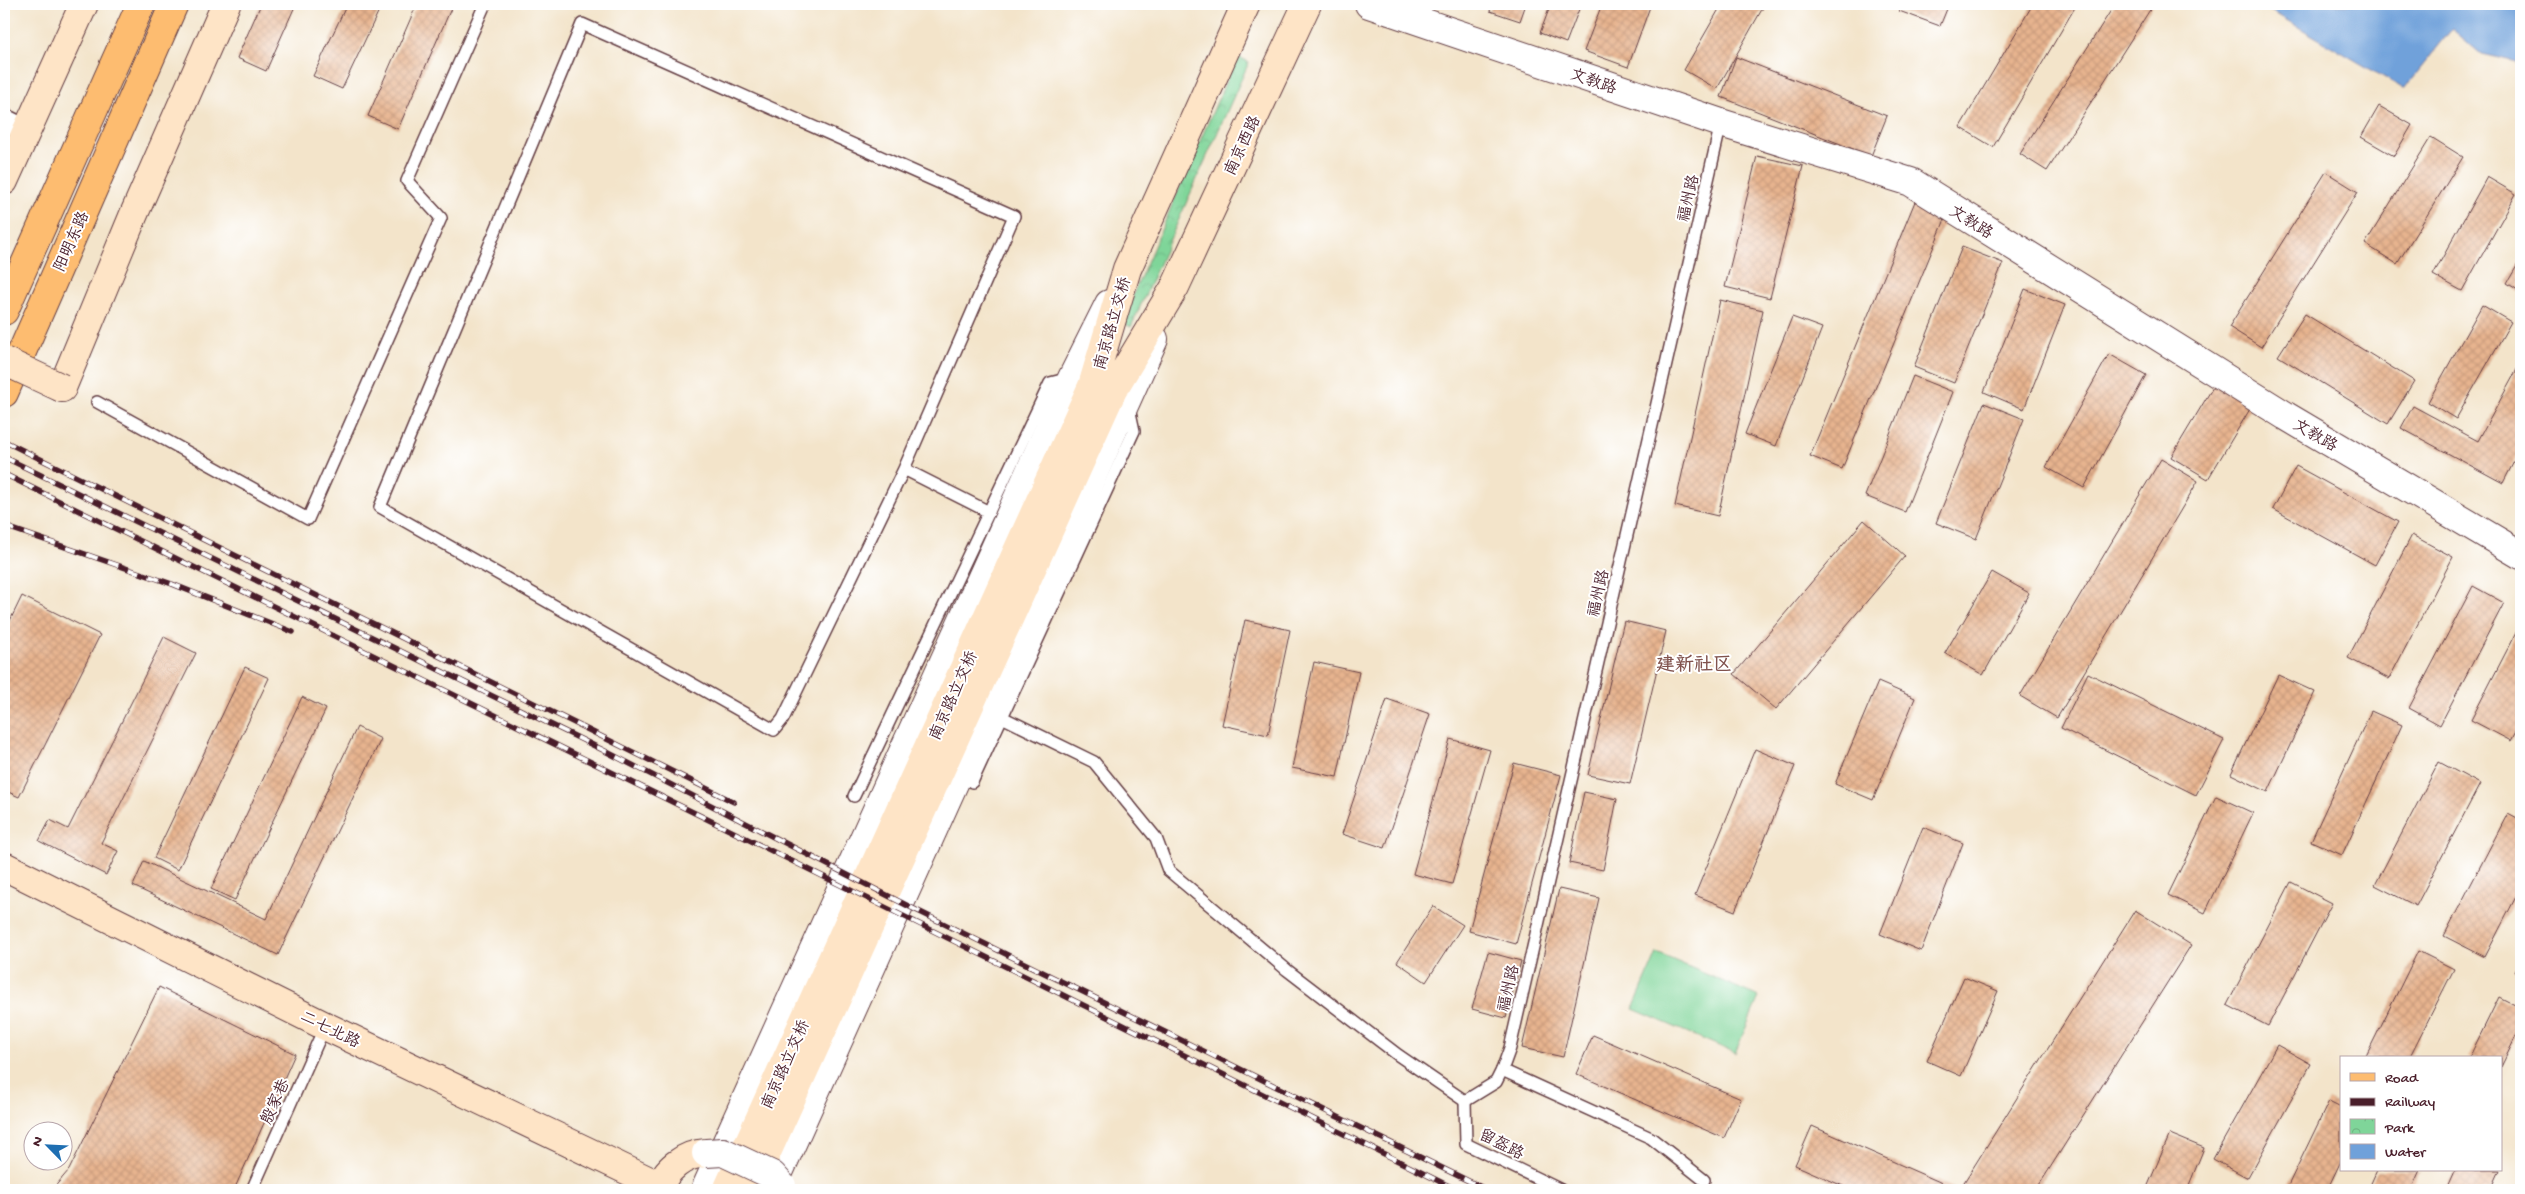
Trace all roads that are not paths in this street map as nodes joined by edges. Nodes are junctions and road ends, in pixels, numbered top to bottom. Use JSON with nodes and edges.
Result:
{"nodes":[{"id":1,"x":84,"y":4,"type":"edge"},
{"id":2,"x":134,"y":4,"type":"edge"},
{"id":3,"x":141,"y":4,"type":"edge"},
{"id":4,"x":174,"y":4,"type":"edge"},
{"id":5,"x":181,"y":4,"type":"edge"},
{"id":6,"x":226,"y":4,"type":"edge"},
{"id":7,"x":485,"y":4,"type":"edge"},
{"id":8,"x":1246,"y":4,"type":"edge"},
{"id":9,"x":1306,"y":4,"type":"edge"},
{"id":10,"x":1369,"y":4,"type":"edge"},
{"id":11,"x":115,"y":61,"type":"junction"},
{"id":12,"x":136,"y":89,"type":"junction"},
{"id":13,"x":1721,"y":123,"type":"junction"},
{"id":14,"x":15,"y":125,"type":"edge"},
{"id":15,"x":4,"y":181,"type":"edge"},
{"id":16,"x":1127,"y":269,"type":"junction"},
{"id":17,"x":1175,"y":287,"type":"junction"},
{"id":18,"x":4,"y":311,"type":"edge"},
{"id":19,"x":4,"y":361,"type":"edge"},
{"id":20,"x":1072,"y":378,"type":"junction"},
{"id":21,"x":4,"y":393,"type":"edge"},
{"id":22,"x":97,"y":402,"type":"dead end"},
{"id":23,"x":1127,"y":402,"type":"junction"},
{"id":24,"x":904,"y":469,"type":"junction"},
{"id":25,"x":989,"y":512,"type":"junction"},
{"id":26,"x":2521,"y":554,"type":"edge"},
{"id":27,"x":1002,"y":717,"type":"junction"},
{"id":28,"x":972,"y":782,"type":"dead end"},
{"id":29,"x":854,"y":796,"type":"dead end"},
{"id":30,"x":4,"y":866,"type":"edge"},
{"id":31,"x":325,"y":1026,"type":"junction"},
{"id":32,"x":1502,"y":1070,"type":"junction"},
{"id":33,"x":1464,"y":1100,"type":"junction"},
{"id":34,"x":706,"y":1153,"type":"joint"},
{"id":35,"x":1704,"y":1180,"type":"dead end"},
{"id":36,"x":660,"y":1188,"type":"edge"},
{"id":37,"x":780,"y":1189,"type":"edge"},
{"id":38,"x":252,"y":1190,"type":"edge"},
{"id":39,"x":705,"y":1190,"type":"edge"},
{"id":40,"x":727,"y":1190,"type":"edge"},
{"id":41,"x":750,"y":1190,"type":"edge"},
{"id":42,"x":1561,"y":1190,"type":"edge"}],
"edges":[{"from":1,"to":14,"type":"main road"},
{"from":2,"to":11,"type":"main road","name":"阳明东路"},
{"from":3,"to":11,"type":"main road","name":"阳明东路"},
{"from":4,"to":12,"type":"main road","name":"阳明东路"},
{"from":5,"to":12,"type":"main road","name":"阳明东路"},
{"from":6,"to":19,"type":"main road","bridge":true},
{"from":7,"to":22,"type":"lane"},
{"from":8,"to":16,"type":"main road"},
{"from":9,"to":17,"type":"main road","name":"南京西路"},
{"from":10,"to":13,"type":"street","name":"文教路"},
{"from":11,"to":18,"type":"main road","name":"阳明东路"},
{"from":12,"to":21,"type":"main road","name":"阳明东路"},
{"from":13,"to":26,"type":"street","name":"文教路"},
{"from":13,"to":32,"type":"lane","name":"福州路"},
{"from":14,"to":15,"type":"main road"},
{"from":16,"to":20,"type":"street","name":"南京路立交桥"},
{"from":16,"to":40,"type":"main road","name":"南京路立交桥"},
{"from":17,"to":23,"type":"street"},
{"from":17,"to":41,"type":"main road","name":"南京路立交桥"},
{"from":20,"to":25,"type":"lane"},
{"from":20,"to":39,"type":"street","name":"南京路立交桥"},
{"from":23,"to":27,"type":"lane"},
{"from":23,"to":37,"type":"street"},
{"from":24,"to":24,"type":"lane"},
{"from":24,"to":25,"type":"lane"},
{"from":25,"to":29,"type":"lane"},
{"from":27,"to":28,"type":"lane"},
{"from":27,"to":33,"type":"lane"},
{"from":30,"to":31,"type":"main road","name":"二七北路"},
{"from":31,"to":36,"type":"main road","name":"二七北路"},
{"from":31,"to":38,"type":"lane","name":"殷家巷"},
{"from":32,"to":33,"type":"lane"},
{"from":32,"to":35,"type":"lane"},
{"from":33,"to":42,"type":"lane","name":"留盔路"},
{"from":34,"to":36,"type":"main road"},
{"from":34,"to":37,"type":"street","bridge":true}]}
